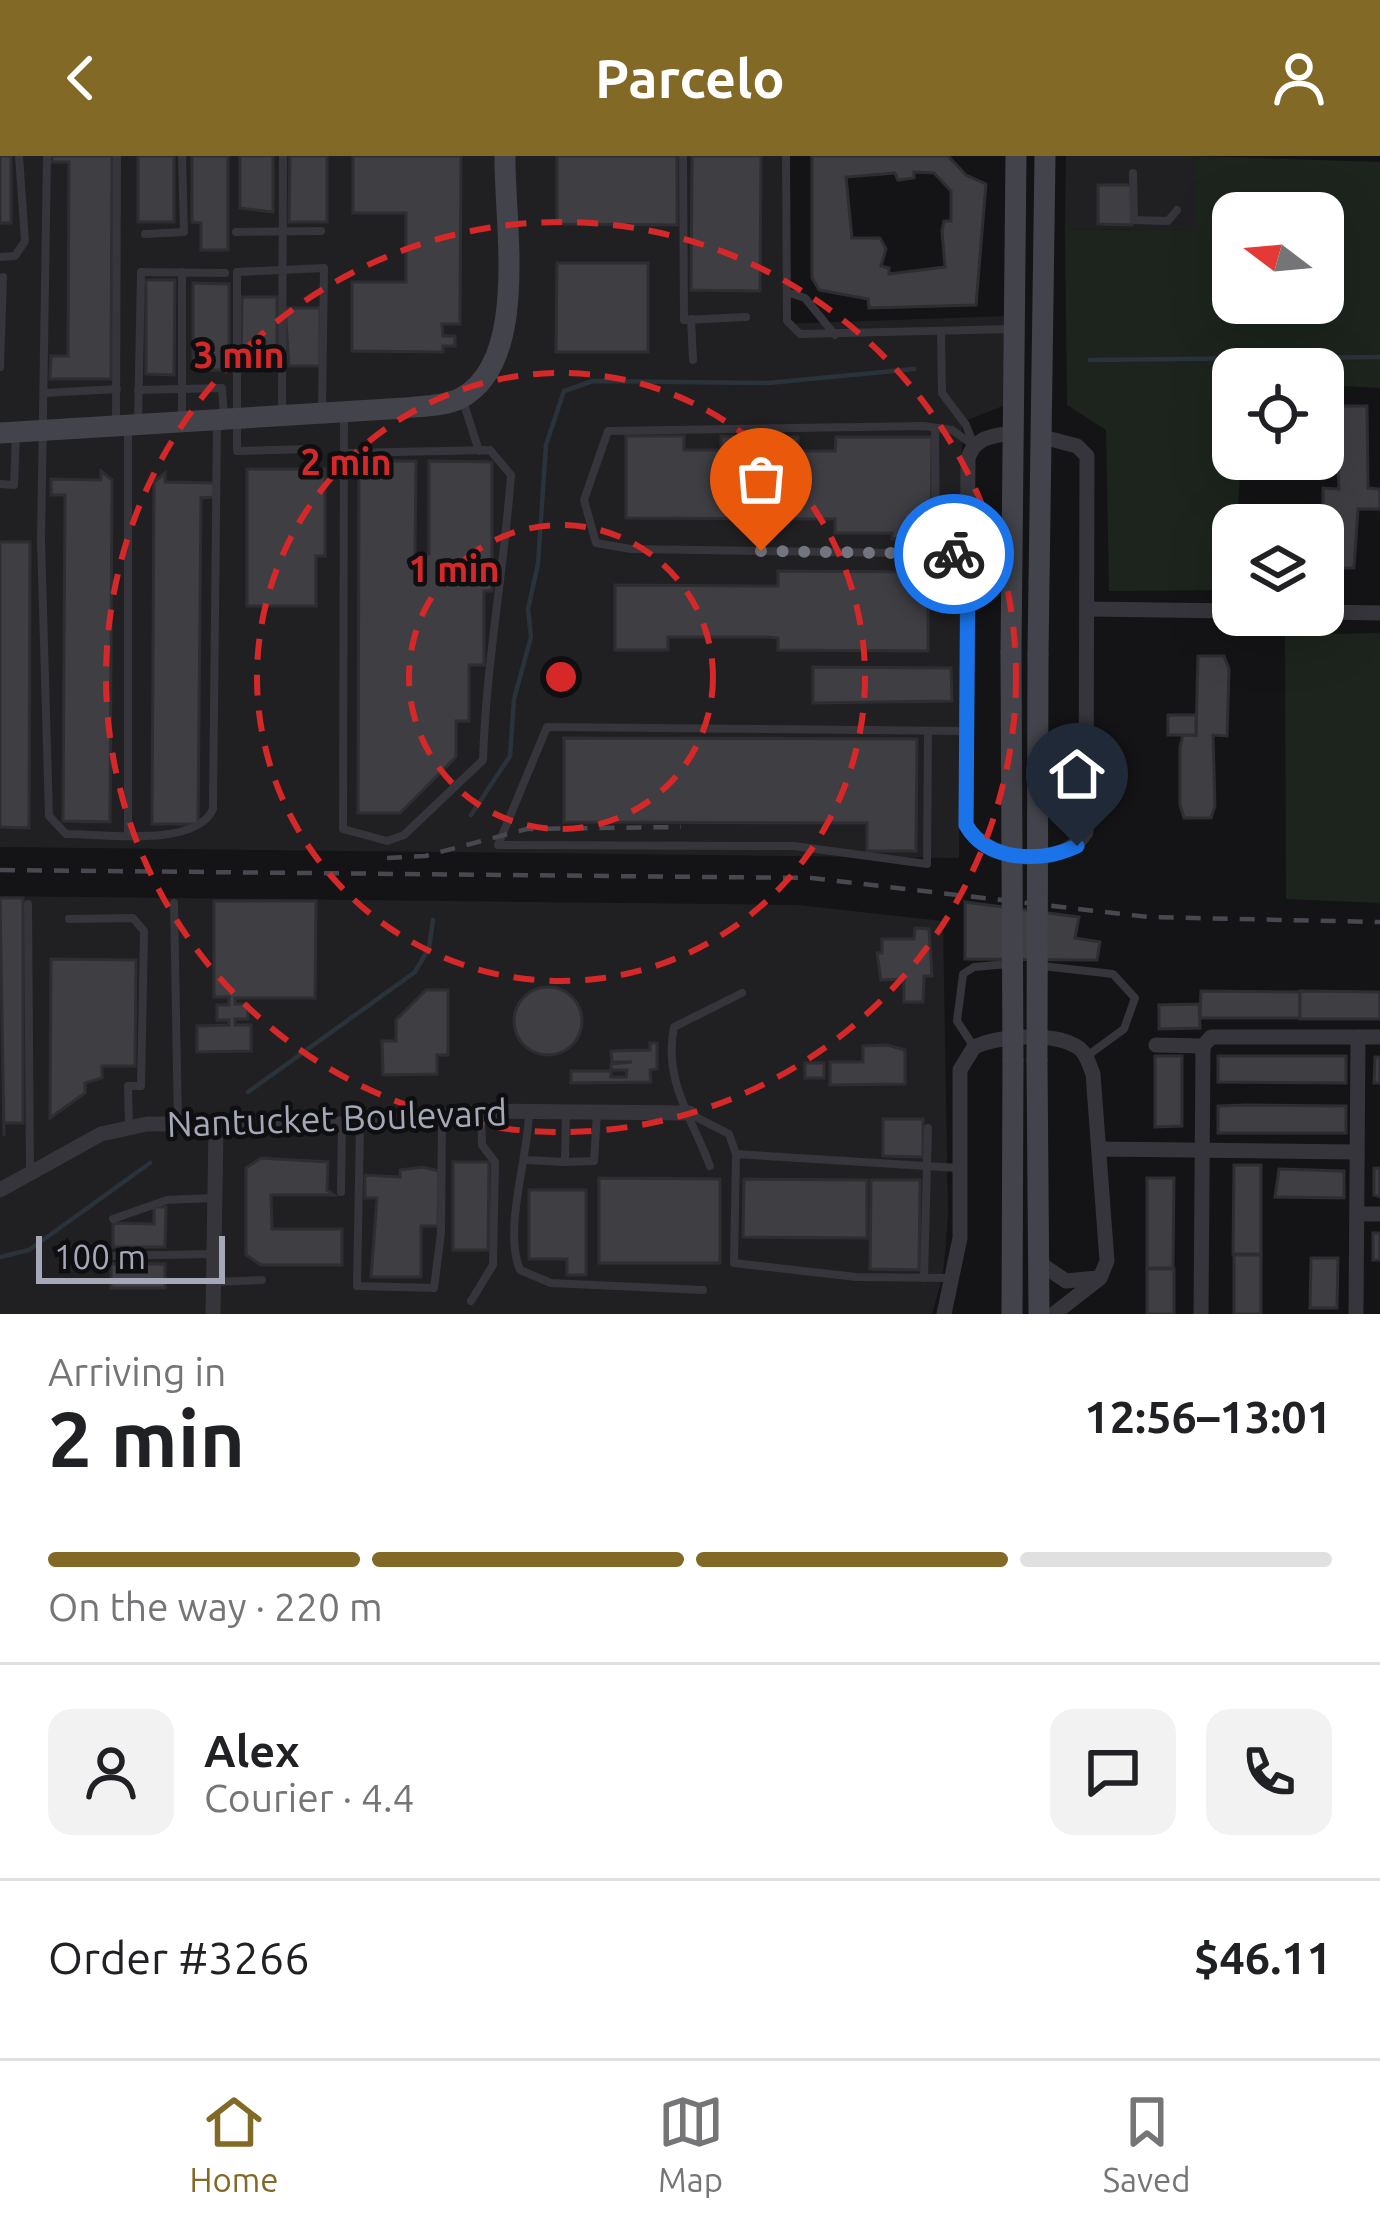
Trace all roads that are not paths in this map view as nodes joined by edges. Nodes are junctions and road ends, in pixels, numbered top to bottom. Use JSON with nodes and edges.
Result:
{"nodes":[{"id":1,"x":19,"y":156,"type":"edge"},
{"id":2,"x":47,"y":156,"type":"edge"},
{"id":3,"x":117,"y":156,"type":"edge"},
{"id":4,"x":182,"y":156,"type":"edge"},
{"id":5,"x":283,"y":156,"type":"edge"},
{"id":6,"x":505,"y":156,"type":"edge"},
{"id":7,"x":683,"y":156,"type":"edge"},
{"id":8,"x":786,"y":156,"type":"edge"},
{"id":9,"x":1016,"y":156,"type":"edge"},
{"id":10,"x":1045,"y":156,"type":"edge"},
{"id":11,"x":1133,"y":173,"type":"dead end"},
{"id":12,"x":1177,"y":211,"type":"dead end"},
{"id":13,"x":321,"y":231,"type":"dead end"},
{"id":14,"x":236,"y":232,"type":"dead end"},
{"id":15,"x":283,"y":232,"type":"junction"},
{"id":16,"x":145,"y":234,"type":"dead end"},
{"id":17,"x":0,"y":257,"type":"edge"},
{"id":18,"x":283,"y":269,"type":"junction"},
{"id":19,"x":182,"y":272,"type":"junction"},
{"id":20,"x":225,"y":273,"type":"dead end"},
{"id":21,"x":3,"y":277,"type":"edge"},
{"id":22,"x":787,"y":292,"type":"junction"},
{"id":23,"x":746,"y":317,"type":"dead end"},
{"id":24,"x":691,"y":320,"type":"junction"},
{"id":25,"x":1015,"y":328,"type":"junction"},
{"id":26,"x":941,"y":332,"type":"junction"},
{"id":27,"x":835,"y":334,"type":"junction"},
{"id":28,"x":693,"y":360,"type":"dead end"},
{"id":29,"x":0,"y":367,"type":"edge"},
{"id":30,"x":182,"y":388,"type":"junction"},
{"id":31,"x":117,"y":389,"type":"junction"},
{"id":32,"x":138,"y":390,"type":"junction"},
{"id":33,"x":44,"y":393,"type":"junction"},
{"id":34,"x":462,"y":397,"type":"junction"},
{"id":35,"x":333,"y":410,"type":"junction"},
{"id":36,"x":282,"y":415,"type":"junction"},
{"id":37,"x":225,"y":418,"type":"junction"},
{"id":38,"x":182,"y":422,"type":"junction"},
{"id":39,"x":127,"y":425,"type":"junction"},
{"id":40,"x":935,"y":428,"type":"junction"},
{"id":41,"x":44,"y":431,"type":"junction"},
{"id":42,"x":8,"y":433,"type":"edge"},
{"id":43,"x":1014,"y":433,"type":"junction"},
{"id":44,"x":1039,"y":436,"type":"junction"},
{"id":45,"x":973,"y":445,"type":"junction"},
{"id":46,"x":310,"y":449,"type":"dead end"},
{"id":47,"x":479,"y":451,"type":"junction"},
{"id":48,"x":346,"y":453,"type":"junction"},
{"id":49,"x":0,"y":484,"type":"edge"},
{"id":50,"x":936,"y":554,"type":"junction"},
{"id":51,"x":968,"y":554,"type":"junction"},
{"id":52,"x":1089,"y":610,"type":"junction"},
{"id":53,"x":1212,"y":611,"type":"edge"},
{"id":54,"x":1344,"y":613,"type":"edge"},
{"id":55,"x":1380,"y":613,"type":"edge"},
{"id":56,"x":928,"y":731,"type":"junction"},
{"id":57,"x":967,"y":731,"type":"junction"},
{"id":58,"x":128,"y":834,"type":"junction"},
{"id":59,"x":28,"y":904,"type":"dead end"},
{"id":60,"x":174,"y":904,"type":"dead end"},
{"id":61,"x":69,"y":920,"type":"dead end"},
{"id":62,"x":742,"y":993,"type":"dead end"},
{"id":63,"x":1358,"y":1037,"type":"junction"},
{"id":64,"x":1380,"y":1037,"type":"edge"},
{"id":65,"x":1156,"y":1045,"type":"dead end"},
{"id":66,"x":1202,"y":1046,"type":"junction"},
{"id":67,"x":974,"y":1047,"type":"junction"},
{"id":68,"x":1086,"y":1057,"type":"junction"},
{"id":69,"x":482,"y":1111,"type":"junction"},
{"id":70,"x":529,"y":1111,"type":"junction"},
{"id":71,"x":566,"y":1112,"type":"junction"},
{"id":72,"x":597,"y":1112,"type":"junction"},
{"id":73,"x":689,"y":1113,"type":"junction"},
{"id":74,"x":442,"y":1114,"type":"junction"},
{"id":75,"x":360,"y":1124,"type":"junction"},
{"id":76,"x":342,"y":1125,"type":"junction"},
{"id":77,"x":129,"y":1126,"type":"junction"},
{"id":78,"x":178,"y":1126,"type":"junction"},
{"id":79,"x":216,"y":1127,"type":"junction"},
{"id":80,"x":928,"y":1127,"type":"dead end"},
{"id":81,"x":1100,"y":1149,"type":"junction"},
{"id":82,"x":1202,"y":1151,"type":"junction"},
{"id":83,"x":1357,"y":1152,"type":"junction"},
{"id":84,"x":736,"y":1154,"type":"junction"},
{"id":85,"x":527,"y":1160,"type":"junction"},
{"id":86,"x":565,"y":1162,"type":"junction"},
{"id":87,"x":710,"y":1166,"type":"dead end"},
{"id":88,"x":927,"y":1167,"type":"junction"},
{"id":89,"x":960,"y":1168,"type":"junction"},
{"id":90,"x":30,"y":1172,"type":"junction"},
{"id":91,"x":0,"y":1190,"type":"edge"},
{"id":92,"x":341,"y":1192,"type":"dead end"},
{"id":93,"x":214,"y":1198,"type":"junction"},
{"id":94,"x":1358,"y":1214,"type":"junction"},
{"id":95,"x":1380,"y":1214,"type":"edge"},
{"id":96,"x":113,"y":1219,"type":"dead end"},
{"id":97,"x":213,"y":1254,"type":"junction"},
{"id":98,"x":108,"y":1256,"type":"dead end"},
{"id":99,"x":1038,"y":1261,"type":"junction"},
{"id":100,"x":924,"y":1278,"type":"junction"},
{"id":101,"x":952,"y":1278,"type":"junction"},
{"id":102,"x":1100,"y":1278,"type":"junction"},
{"id":103,"x":262,"y":1280,"type":"dead end"},
{"id":104,"x":213,"y":1282,"type":"junction"},
{"id":105,"x":704,"y":1290,"type":"dead end"},
{"id":106,"x":471,"y":1300,"type":"dead end"},
{"id":107,"x":213,"y":1314,"type":"edge"},
{"id":108,"x":944,"y":1314,"type":"edge"},
{"id":109,"x":1012,"y":1314,"type":"edge"},
{"id":110,"x":1039,"y":1314,"type":"edge"},
{"id":111,"x":1054,"y":1314,"type":"edge"},
{"id":112,"x":1202,"y":1314,"type":"edge"},
{"id":113,"x":1357,"y":1314,"type":"edge"}],
"edges":[{"from":1,"to":17,"type":"lane"},
{"from":2,"to":33,"type":"lane"},
{"from":3,"to":31,"type":"lane"},
{"from":4,"to":16,"type":"lane"},
{"from":5,"to":15,"type":"lane"},
{"from":6,"to":34,"type":"main road"},
{"from":7,"to":24,"type":"lane"},
{"from":8,"to":22,"type":"lane"},
{"from":9,"to":25,"type":"main road"},
{"from":10,"to":44,"type":"main road"},
{"from":11,"to":12,"type":"lane"},
{"from":13,"to":15,"type":"lane"},
{"from":14,"to":15,"type":"lane"},
{"from":15,"to":18,"type":"lane"},
{"from":18,"to":35,"type":"lane"},
{"from":18,"to":36,"type":"lane"},
{"from":18,"to":37,"type":"lane"},
{"from":19,"to":20,"type":"lane"},
{"from":19,"to":30,"type":"lane"},
{"from":19,"to":32,"type":"lane"},
{"from":21,"to":29,"type":"lane"},
{"from":22,"to":27,"type":"lane"},
{"from":22,"to":27,"type":"lane"},
{"from":23,"to":24,"type":"lane"},
{"from":24,"to":28,"type":"lane"},
{"from":25,"to":26,"type":"lane"},
{"from":25,"to":43,"type":"main road"},
{"from":26,"to":27,"type":"lane"},
{"from":26,"to":45,"type":"lane"},
{"from":30,"to":32,"type":"lane"},
{"from":30,"to":37,"type":"lane"},
{"from":30,"to":38,"type":"lane"},
{"from":31,"to":33,"type":"lane"},
{"from":31,"to":39,"type":"lane"},
{"from":32,"to":39,"type":"lane"},
{"from":33,"to":41,"type":"lane"},
{"from":34,"to":35,"type":"main road"},
{"from":34,"to":47,"type":"lane"},
{"from":35,"to":36,"type":"main road"},
{"from":35,"to":48,"type":"lane"},
{"from":36,"to":37,"type":"main road"},
{"from":37,"to":38,"type":"main road"},
{"from":37,"to":46,"type":"lane"},
{"from":37,"to":58,"type":"lane"},
{"from":38,"to":39,"type":"main road"},
{"from":39,"to":41,"type":"main road"},
{"from":39,"to":58,"type":"lane"},
{"from":40,"to":45,"type":"lane"},
{"from":40,"to":50,"type":"lane"},
{"from":40,"to":50,"type":"lane"},
{"from":41,"to":42,"type":"main road"},
{"from":41,"to":58,"type":"lane"},
{"from":42,"to":49,"type":"lane"},
{"from":43,"to":45,"type":"street"},
{"from":43,"to":109,"type":"main road","bridge":true},
{"from":44,"to":52,"type":"street"},
{"from":44,"to":99,"type":"main road","bridge":true},
{"from":45,"to":51,"type":"street"},
{"from":47,"to":48,"type":"lane"},
{"from":47,"to":48,"type":"lane"},
{"from":50,"to":51,"type":"lane"},
{"from":51,"to":57,"type":"street"},
{"from":52,"to":53,"type":"street"},
{"from":52,"to":57,"type":"street"},
{"from":54,"to":55,"type":"street"},
{"from":56,"to":56,"type":"lane"},
{"from":56,"to":57,"type":"lane"},
{"from":59,"to":90,"type":"lane"},
{"from":60,"to":78,"type":"lane"},
{"from":61,"to":77,"type":"lane"},
{"from":62,"to":73,"type":"lane"},
{"from":63,"to":64,"type":"street"},
{"from":63,"to":66,"type":"street"},
{"from":63,"to":83,"type":"street"},
{"from":65,"to":66,"type":"street"},
{"from":66,"to":82,"type":"street"},
{"from":67,"to":68,"type":"street"},
{"from":67,"to":68,"type":"lane"},
{"from":67,"to":89,"type":"street"},
{"from":68,"to":81,"type":"street"},
{"from":69,"to":70,"type":"street","name":"Nantucket Boulevard"},
{"from":69,"to":74,"type":"street","name":"Nantucket Boulevard"},
{"from":69,"to":106,"type":"lane"},
{"from":70,"to":71,"type":"street","name":"Nantucket Boulevard"},
{"from":70,"to":85,"type":"lane"},
{"from":71,"to":72,"type":"street","name":"Nantucket Boulevard"},
{"from":71,"to":86,"type":"lane"},
{"from":72,"to":73,"type":"street","name":"Nantucket Boulevard"},
{"from":72,"to":86,"type":"lane"},
{"from":73,"to":84,"type":"lane"},
{"from":73,"to":87,"type":"lane"},
{"from":74,"to":75,"type":"street","name":"Nantucket Boulevard"},
{"from":74,"to":75,"type":"lane"},
{"from":75,"to":76,"type":"street","name":"Nantucket Boulevard"},
{"from":76,"to":79,"type":"street","name":"Nantucket Boulevard"},
{"from":76,"to":92,"type":"lane"},
{"from":77,"to":78,"type":"street","name":"Nantucket Boulevard"},
{"from":77,"to":90,"type":"street","name":"Nantucket Boulevard"},
{"from":78,"to":79,"type":"street","name":"Nantucket Boulevard"},
{"from":79,"to":93,"type":"street"},
{"from":80,"to":88,"type":"lane"},
{"from":81,"to":82,"type":"street"},
{"from":81,"to":102,"type":"street"},
{"from":82,"to":83,"type":"street"},
{"from":82,"to":112,"type":"street"},
{"from":83,"to":94,"type":"street"},
{"from":84,"to":88,"type":"lane"},
{"from":84,"to":100,"type":"lane"},
{"from":85,"to":86,"type":"lane"},
{"from":85,"to":105,"type":"lane"},
{"from":88,"to":89,"type":"lane"},
{"from":88,"to":100,"type":"lane"},
{"from":89,"to":101,"type":"street"},
{"from":90,"to":91,"type":"street","name":"Nantucket Boulevard"},
{"from":93,"to":96,"type":"lane"},
{"from":93,"to":97,"type":"street"},
{"from":94,"to":95,"type":"street"},
{"from":94,"to":113,"type":"street"},
{"from":97,"to":98,"type":"lane"},
{"from":97,"to":104,"type":"street"},
{"from":99,"to":102,"type":"street"},
{"from":99,"to":110,"type":"main road"},
{"from":100,"to":101,"type":"lane"},
{"from":101,"to":108,"type":"street"},
{"from":102,"to":111,"type":"street"},
{"from":103,"to":104,"type":"lane"},
{"from":104,"to":107,"type":"street"}]}
